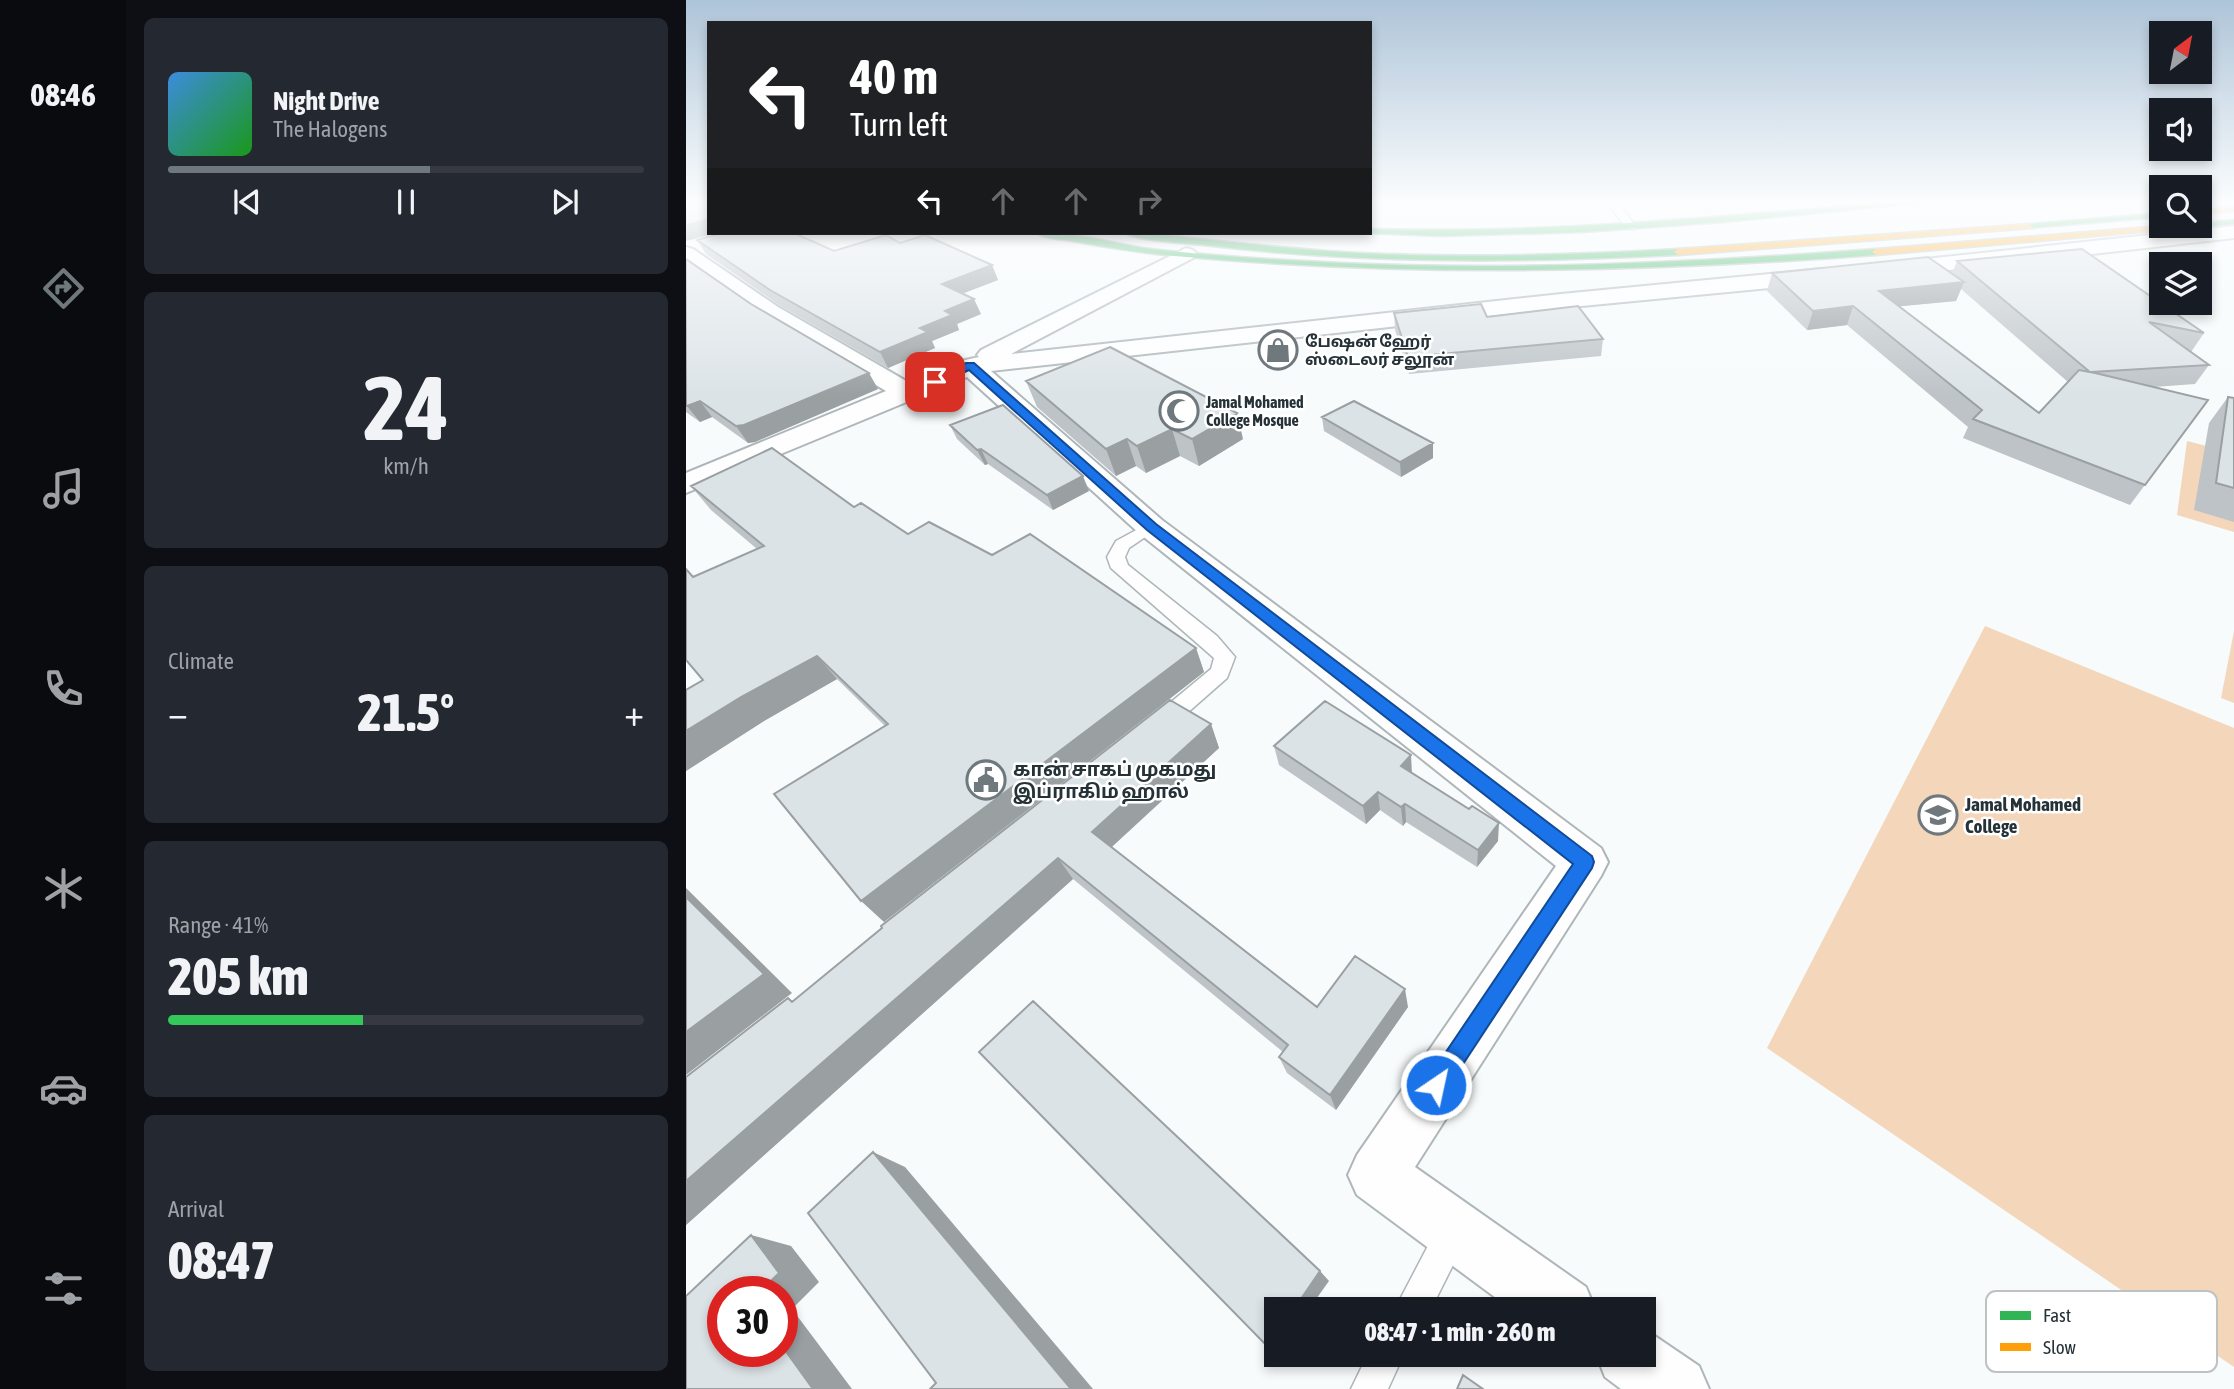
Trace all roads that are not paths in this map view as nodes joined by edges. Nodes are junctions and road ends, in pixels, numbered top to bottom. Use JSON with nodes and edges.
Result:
{"nodes":[{"id":1,"x":705,"y":266,"type":"edge"},
{"id":2,"x":1163,"y":266,"type":"edge"},
{"id":3,"x":1633,"y":266,"type":"edge"},
{"id":4,"x":1680,"y":266,"type":"edge"},
{"id":5,"x":1932,"y":266,"type":"edge"},
{"id":6,"x":1649,"y":267,"type":"junction"},
{"id":7,"x":1666,"y":291,"type":"junction"},
{"id":8,"x":970,"y":366,"type":"junction"},
{"id":9,"x":908,"y":393,"type":"junction"},
{"id":10,"x":691,"y":475,"type":"edge"},
{"id":11,"x":1151,"y":527,"type":"junction"},
{"id":12,"x":1146,"y":735,"type":"edge"},
{"id":13,"x":1455,"y":1230,"type":"junction"},
{"id":14,"x":1419,"y":1297,"type":"edge"},
{"id":15,"x":1547,"y":1297,"type":"edge"},
{"id":16,"x":1380,"y":1367,"type":"edge"},
{"id":17,"x":1646,"y":1367,"type":"edge"},
{"id":18,"x":1368,"y":1389,"type":"edge"},
{"id":19,"x":1676,"y":1389,"type":"edge"}],
"edges":[{"from":1,"to":9,"type":"street"},
{"from":2,"to":8,"type":"street"},
{"from":3,"to":6,"type":"main road"},
{"from":4,"to":6,"type":"main road"},
{"from":5,"to":7,"type":"street"},
{"from":6,"to":7,"type":"street"},
{"from":7,"to":8,"type":"street"},
{"from":8,"to":9,"type":"street"},
{"from":8,"to":11,"type":"street"},
{"from":9,"to":10,"type":"street"},
{"from":11,"to":12,"type":"lane"},
{"from":11,"to":13,"type":"street"},
{"from":13,"to":14,"type":"lane"},
{"from":13,"to":15,"type":"street"},
{"from":16,"to":18,"type":"lane"},
{"from":17,"to":19,"type":"street"}]}
